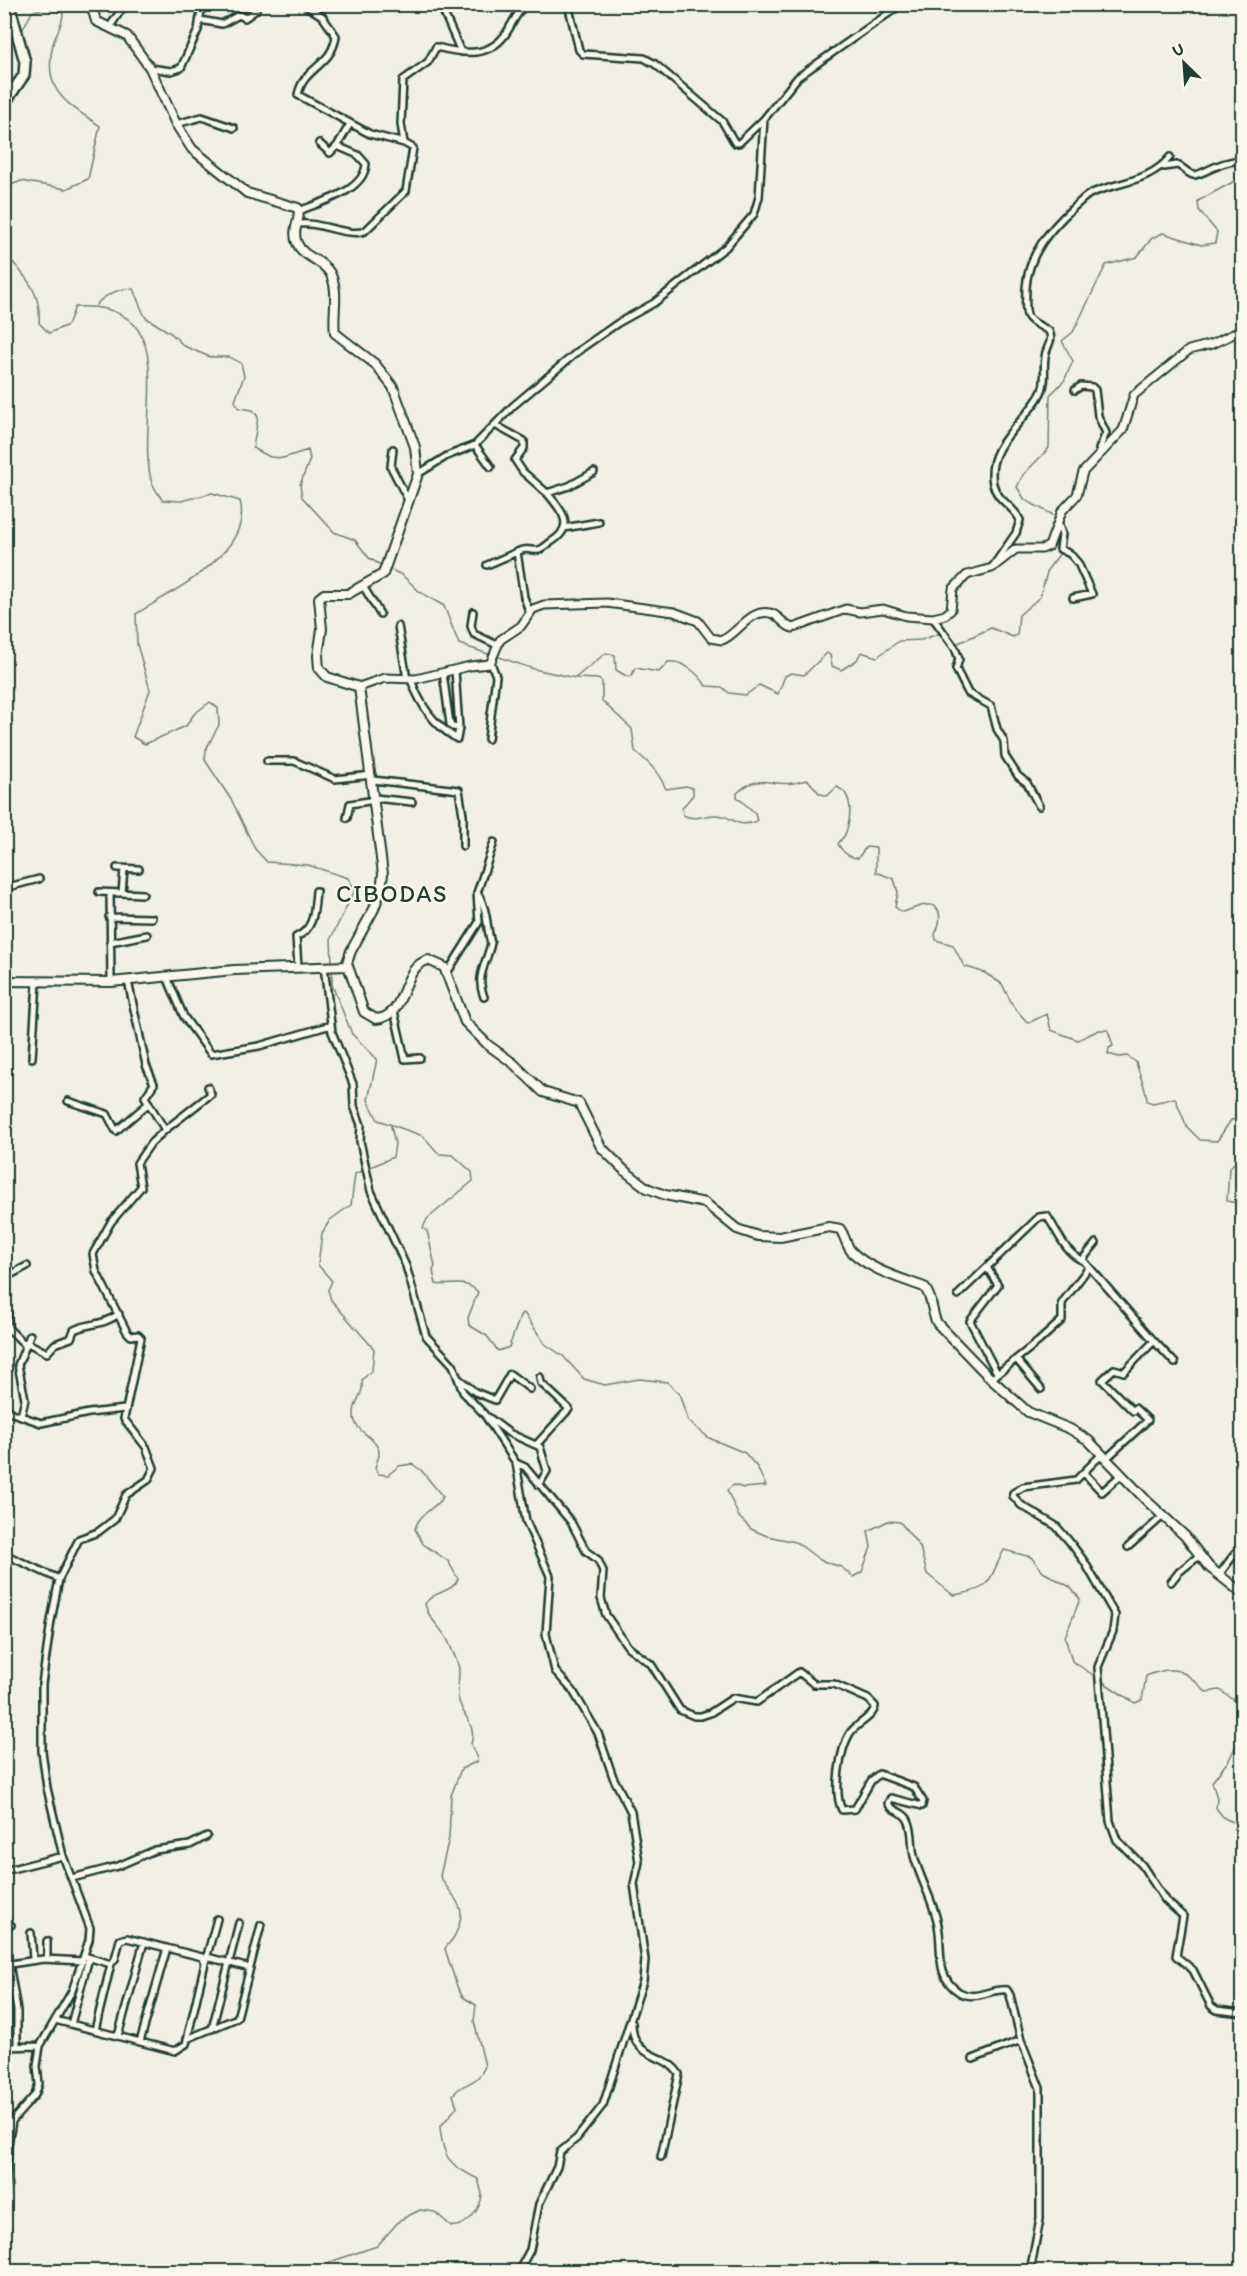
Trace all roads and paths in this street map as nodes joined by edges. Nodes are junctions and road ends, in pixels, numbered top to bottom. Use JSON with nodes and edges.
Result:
{"nodes":[{"id":1,"x":91,"y":4,"type":"edge"},
{"id":2,"x":125,"y":4,"type":"edge"},
{"id":3,"x":202,"y":4,"type":"edge"},
{"id":4,"x":303,"y":4,"type":"edge"},
{"id":5,"x":440,"y":4,"type":"edge"},
{"id":6,"x":526,"y":4,"type":"edge"},
{"id":7,"x":568,"y":4,"type":"edge"},
{"id":8,"x":903,"y":4,"type":"edge"},
{"id":9,"x":9,"y":8,"type":"edge"},
{"id":10,"x":256,"y":10,"type":"dead end"},
{"id":11,"x":200,"y":20,"type":"junction"},
{"id":12,"x":109,"y":28,"type":"junction"},
{"id":13,"x":461,"y":52,"type":"junction"},
{"id":14,"x":150,"y":69,"type":"junction"},
{"id":15,"x":4,"y":104,"type":"edge"},
{"id":16,"x":764,"y":119,"type":"junction"},
{"id":17,"x":176,"y":124,"type":"junction"},
{"id":18,"x":350,"y":124,"type":"junction"},
{"id":19,"x":234,"y":128,"type":"dead end"},
{"id":20,"x":319,"y":143,"type":"dead end"},
{"id":21,"x":404,"y":143,"type":"junction"},
{"id":22,"x":337,"y":146,"type":"junction"},
{"id":23,"x":1170,"y":157,"type":"dead end"},
{"id":24,"x":1242,"y":161,"type":"edge"},
{"id":25,"x":1160,"y":169,"type":"junction"},
{"id":26,"x":299,"y":211,"type":"junction"},
{"id":27,"x":294,"y":225,"type":"junction"},
{"id":28,"x":1242,"y":330,"type":"edge"},
{"id":29,"x":1075,"y":390,"type":"dead end"},
{"id":30,"x":495,"y":425,"type":"junction"},
{"id":31,"x":476,"y":444,"type":"junction"},
{"id":32,"x":393,"y":449,"type":"dead end"},
{"id":33,"x":1101,"y":453,"type":"junction"},
{"id":34,"x":491,"y":467,"type":"dead end"},
{"id":35,"x":594,"y":472,"type":"dead end"},
{"id":36,"x":418,"y":474,"type":"junction"},
{"id":37,"x":547,"y":493,"type":"junction"},
{"id":38,"x":408,"y":500,"type":"junction"},
{"id":39,"x":1057,"y":520,"type":"junction"},
{"id":40,"x":599,"y":522,"type":"dead end"},
{"id":41,"x":564,"y":528,"type":"junction"},
{"id":42,"x":517,"y":552,"type":"junction"},
{"id":43,"x":487,"y":565,"type":"dead end"},
{"id":44,"x":992,"y":568,"type":"junction"},
{"id":45,"x":363,"y":586,"type":"junction"},
{"id":46,"x":1073,"y":598,"type":"dead end"},
{"id":47,"x":473,"y":612,"type":"dead end"},
{"id":48,"x":380,"y":614,"type":"dead end"},
{"id":49,"x":530,"y":614,"type":"junction"},
{"id":50,"x":933,"y":618,"type":"junction"},
{"id":51,"x":398,"y":626,"type":"dead end"},
{"id":52,"x":497,"y":646,"type":"junction"},
{"id":53,"x":492,"y":661,"type":"junction"},
{"id":54,"x":455,"y":670,"type":"junction"},
{"id":55,"x":443,"y":673,"type":"junction"},
{"id":56,"x":409,"y":680,"type":"junction"},
{"id":57,"x":358,"y":687,"type":"junction"},
{"id":58,"x":459,"y":728,"type":"junction"},
{"id":59,"x":488,"y":739,"type":"dead end"},
{"id":60,"x":267,"y":761,"type":"dead end"},
{"id":61,"x":372,"y":778,"type":"junction"},
{"id":62,"x":375,"y":799,"type":"junction"},
{"id":63,"x":412,"y":802,"type":"dead end"},
{"id":64,"x":1039,"y":806,"type":"dead end"},
{"id":65,"x":347,"y":818,"type":"dead end"},
{"id":66,"x":494,"y":842,"type":"dead end"},
{"id":67,"x":463,"y":846,"type":"dead end"},
{"id":68,"x":117,"y":868,"type":"dead end"},
{"id":69,"x":124,"y":869,"type":"junction"},
{"id":70,"x":139,"y":869,"type":"dead end"},
{"id":71,"x":39,"y":879,"type":"dead end"},
{"id":72,"x":4,"y":888,"type":"edge"},
{"id":73,"x":316,"y":891,"type":"dead end"},
{"id":74,"x":99,"y":892,"type":"dead end"},
{"id":75,"x":110,"y":893,"type":"junction"},
{"id":76,"x":122,"y":893,"type":"junction"},
{"id":77,"x":477,"y":893,"type":"junction"},
{"id":78,"x":144,"y":894,"type":"dead end"},
{"id":79,"x":109,"y":917,"type":"junction"},
{"id":80,"x":152,"y":918,"type":"dead end"},
{"id":81,"x":147,"y":935,"type":"dead end"},
{"id":82,"x":110,"y":942,"type":"junction"},
{"id":83,"x":298,"y":966,"type":"junction"},
{"id":84,"x":347,"y":966,"type":"junction"},
{"id":85,"x":325,"y":967,"type":"junction"},
{"id":86,"x":447,"y":973,"type":"junction"},
{"id":87,"x":167,"y":977,"type":"junction"},
{"id":88,"x":4,"y":981,"type":"edge"},
{"id":89,"x":128,"y":981,"type":"junction"},
{"id":90,"x":37,"y":982,"type":"junction"},
{"id":91,"x":111,"y":982,"type":"junction"},
{"id":92,"x":484,"y":997,"type":"dead end"},
{"id":93,"x":394,"y":1011,"type":"junction"},
{"id":94,"x":325,"y":1026,"type":"junction"},
{"id":95,"x":32,"y":1058,"type":"dead end"},
{"id":96,"x":420,"y":1058,"type":"dead end"},
{"id":97,"x":208,"y":1087,"type":"dead end"},
{"id":98,"x":68,"y":1101,"type":"dead end"},
{"id":99,"x":149,"y":1103,"type":"junction"},
{"id":100,"x":165,"y":1130,"type":"junction"},
{"id":101,"x":1096,"y":1243,"type":"dead end"},
{"id":102,"x":1082,"y":1260,"type":"junction"},
{"id":103,"x":27,"y":1266,"type":"dead end"},
{"id":104,"x":1089,"y":1268,"type":"junction"},
{"id":105,"x":988,"y":1269,"type":"junction"},
{"id":106,"x":958,"y":1295,"type":"dead end"},
{"id":107,"x":118,"y":1314,"type":"junction"},
{"id":108,"x":30,"y":1335,"type":"dead end"},
{"id":109,"x":1154,"y":1341,"type":"junction"},
{"id":110,"x":26,"y":1343,"type":"junction"},
{"id":111,"x":1016,"y":1359,"type":"junction"},
{"id":112,"x":1175,"y":1363,"type":"dead end"},
{"id":113,"x":994,"y":1376,"type":"junction"},
{"id":114,"x":457,"y":1377,"type":"junction"},
{"id":115,"x":540,"y":1377,"type":"dead end"},
{"id":116,"x":530,"y":1389,"type":"dead end"},
{"id":117,"x":1041,"y":1389,"type":"dead end"},
{"id":118,"x":125,"y":1409,"type":"junction"},
{"id":119,"x":4,"y":1410,"type":"edge"},
{"id":120,"x":484,"y":1414,"type":"junction"},
{"id":121,"x":21,"y":1416,"type":"junction"},
{"id":122,"x":536,"y":1445,"type":"junction"},
{"id":123,"x":1105,"y":1456,"type":"junction"},
{"id":124,"x":516,"y":1463,"type":"junction"},
{"id":125,"x":1084,"y":1473,"type":"junction"},
{"id":126,"x":1122,"y":1474,"type":"junction"},
{"id":127,"x":539,"y":1485,"type":"junction"},
{"id":128,"x":1163,"y":1516,"type":"junction"},
{"id":129,"x":1242,"y":1544,"type":"edge"},
{"id":130,"x":1128,"y":1547,"type":"dead end"},
{"id":131,"x":4,"y":1554,"type":"edge"},
{"id":132,"x":1200,"y":1555,"type":"junction"},
{"id":133,"x":1219,"y":1575,"type":"junction"},
{"id":134,"x":59,"y":1579,"type":"junction"},
{"id":135,"x":1171,"y":1582,"type":"dead end"},
{"id":136,"x":1242,"y":1593,"type":"edge"},
{"id":137,"x":207,"y":1836,"type":"dead end"},
{"id":138,"x":63,"y":1856,"type":"junction"},
{"id":139,"x":4,"y":1870,"type":"edge"},
{"id":140,"x":72,"y":1878,"type":"junction"},
{"id":141,"x":217,"y":1919,"type":"dead end"},
{"id":142,"x":239,"y":1923,"type":"dead end"},
{"id":143,"x":261,"y":1925,"type":"dead end"},
{"id":144,"x":31,"y":1933,"type":"dead end"},
{"id":145,"x":46,"y":1941,"type":"dead end"},
{"id":146,"x":144,"y":1942,"type":"junction"},
{"id":147,"x":167,"y":1948,"type":"junction"},
{"id":148,"x":4,"y":1954,"type":"edge"},
{"id":149,"x":86,"y":1958,"type":"junction"},
{"id":150,"x":33,"y":1959,"type":"junction"},
{"id":151,"x":47,"y":1959,"type":"junction"},
{"id":152,"x":206,"y":1960,"type":"junction"},
{"id":153,"x":229,"y":1963,"type":"junction"},
{"id":154,"x":7,"y":1964,"type":"edge"},
{"id":155,"x":111,"y":1964,"type":"junction"},
{"id":156,"x":250,"y":1968,"type":"junction"},
{"id":157,"x":632,"y":2009,"type":"junction"},
{"id":158,"x":1242,"y":2013,"type":"edge"},
{"id":159,"x":56,"y":2020,"type":"junction"},
{"id":160,"x":71,"y":2024,"type":"junction"},
{"id":161,"x":212,"y":2029,"type":"junction"},
{"id":162,"x":95,"y":2030,"type":"junction"},
{"id":163,"x":118,"y":2036,"type":"junction"},
{"id":164,"x":187,"y":2039,"type":"junction"},
{"id":165,"x":1021,"y":2040,"type":"junction"},
{"id":166,"x":140,"y":2042,"type":"junction"},
{"id":167,"x":17,"y":2046,"type":"junction"},
{"id":168,"x":40,"y":2046,"type":"junction"},
{"id":169,"x":4,"y":2047,"type":"edge"},
{"id":170,"x":973,"y":2059,"type":"dead end"},
{"id":171,"x":661,"y":2157,"type":"dead end"},
{"id":172,"x":4,"y":2206,"type":"edge"},
{"id":173,"x":518,"y":2271,"type":"edge"},
{"id":174,"x":1030,"y":2271,"type":"edge"}],
"edges":[{"from":1,"to":12,"type":"main road"},
{"from":2,"to":12,"type":"street"},
{"from":3,"to":11,"type":"street"},
{"from":4,"to":18,"type":"street"},
{"from":5,"to":13,"type":"street"},
{"from":6,"to":13,"type":"street"},
{"from":7,"to":16,"type":"street"},
{"from":8,"to":16,"type":"street"},
{"from":9,"to":15,"type":"highway"},
{"from":10,"to":11,"type":"street"},
{"from":11,"to":14,"type":"street"},
{"from":12,"to":14,"type":"main road"},
{"from":13,"to":21,"type":"street"},
{"from":14,"to":17,"type":"main road"},
{"from":16,"to":30,"type":"street"},
{"from":17,"to":19,"type":"street"},
{"from":17,"to":26,"type":"main road"},
{"from":18,"to":21,"type":"street"},
{"from":18,"to":22,"type":"street"},
{"from":20,"to":22,"type":"street"},
{"from":21,"to":27,"type":"street"},
{"from":22,"to":26,"type":"street"},
{"from":23,"to":25,"type":"street"},
{"from":24,"to":25,"type":"street"},
{"from":25,"to":44,"type":"street"},
{"from":26,"to":27,"type":"main road"},
{"from":27,"to":36,"type":"main road"},
{"from":28,"to":33,"type":"street"},
{"from":29,"to":33,"type":"street"},
{"from":30,"to":31,"type":"street"},
{"from":30,"to":37,"type":"street"},
{"from":31,"to":34,"type":"street"},
{"from":31,"to":36,"type":"street"},
{"from":32,"to":38,"type":"street"},
{"from":33,"to":39,"type":"street"},
{"from":35,"to":37,"type":"street"},
{"from":36,"to":38,"type":"main road"},
{"from":37,"to":41,"type":"street"},
{"from":38,"to":45,"type":"main road"},
{"from":39,"to":44,"type":"street"},
{"from":39,"to":46,"type":"street"},
{"from":40,"to":41,"type":"street"},
{"from":41,"to":42,"type":"street"},
{"from":42,"to":43,"type":"street"},
{"from":42,"to":49,"type":"street"},
{"from":44,"to":50,"type":"street"},
{"from":45,"to":48,"type":"street"},
{"from":45,"to":57,"type":"main road"},
{"from":47,"to":52,"type":"street"},
{"from":49,"to":50,"type":"street"},
{"from":49,"to":52,"type":"street"},
{"from":50,"to":64,"type":"street"},
{"from":51,"to":56,"type":"street"},
{"from":52,"to":53,"type":"street"},
{"from":53,"to":54,"type":"street"},
{"from":53,"to":59,"type":"street"},
{"from":54,"to":55,"type":"street"},
{"from":54,"to":58,"type":"street"},
{"from":55,"to":56,"type":"street"},
{"from":55,"to":58,"type":"street"},
{"from":56,"to":57,"type":"street"},
{"from":56,"to":58,"type":"street"},
{"from":57,"to":61,"type":"main road"},
{"from":60,"to":61,"type":"street"},
{"from":61,"to":62,"type":"main road"},
{"from":61,"to":67,"type":"street"},
{"from":62,"to":63,"type":"street"},
{"from":62,"to":65,"type":"street"},
{"from":62,"to":84,"type":"main road"},
{"from":66,"to":77,"type":"street"},
{"from":68,"to":69,"type":"street"},
{"from":69,"to":70,"type":"street"},
{"from":69,"to":76,"type":"street"},
{"from":71,"to":72,"type":"street"},
{"from":73,"to":83,"type":"street"},
{"from":74,"to":75,"type":"street"},
{"from":75,"to":76,"type":"street"},
{"from":75,"to":79,"type":"street"},
{"from":76,"to":78,"type":"street"},
{"from":77,"to":86,"type":"street"},
{"from":77,"to":92,"type":"street"},
{"from":79,"to":80,"type":"street"},
{"from":79,"to":82,"type":"street"},
{"from":81,"to":82,"type":"street"},
{"from":82,"to":91,"type":"street"},
{"from":83,"to":85,"type":"main road"},
{"from":83,"to":87,"type":"main road"},
{"from":84,"to":85,"type":"main road"},
{"from":84,"to":93,"type":"main road"},
{"from":85,"to":94,"type":"street"},
{"from":86,"to":93,"type":"main road"},
{"from":86,"to":113,"type":"main road"},
{"from":87,"to":89,"type":"main road"},
{"from":87,"to":94,"type":"street"},
{"from":88,"to":90,"type":"main road"},
{"from":89,"to":91,"type":"main road"},
{"from":89,"to":99,"type":"street"},
{"from":90,"to":91,"type":"main road"},
{"from":90,"to":95,"type":"street"},
{"from":93,"to":96,"type":"street"},
{"from":94,"to":114,"type":"street"},
{"from":97,"to":100,"type":"street"},
{"from":98,"to":99,"type":"street"},
{"from":99,"to":100,"type":"street"},
{"from":100,"to":107,"type":"street"},
{"from":101,"to":102,"type":"street"},
{"from":102,"to":104,"type":"street"},
{"from":102,"to":105,"type":"street"},
{"from":103,"to":110,"type":"street"},
{"from":104,"to":109,"type":"street"},
{"from":104,"to":111,"type":"street"},
{"from":105,"to":106,"type":"street"},
{"from":105,"to":113,"type":"street"},
{"from":107,"to":110,"type":"street"},
{"from":107,"to":118,"type":"street"},
{"from":108,"to":110,"type":"street"},
{"from":109,"to":112,"type":"street"},
{"from":109,"to":123,"type":"street"},
{"from":110,"to":121,"type":"street"},
{"from":111,"to":113,"type":"street"},
{"from":111,"to":117,"type":"street"},
{"from":113,"to":123,"type":"main road"},
{"from":114,"to":116,"type":"street"},
{"from":114,"to":120,"type":"street"},
{"from":115,"to":122,"type":"street"},
{"from":118,"to":121,"type":"street"},
{"from":118,"to":134,"type":"street"},
{"from":119,"to":121,"type":"street"},
{"from":120,"to":122,"type":"street"},
{"from":120,"to":124,"type":"street"},
{"from":122,"to":127,"type":"street"},
{"from":123,"to":125,"type":"street"},
{"from":123,"to":126,"type":"main road"},
{"from":124,"to":127,"type":"street"},
{"from":124,"to":157,"type":"street"},
{"from":125,"to":126,"type":"street"},
{"from":125,"to":158,"type":"street"},
{"from":126,"to":128,"type":"main road"},
{"from":127,"to":165,"type":"street"},
{"from":128,"to":130,"type":"street"},
{"from":128,"to":132,"type":"main road"},
{"from":129,"to":133,"type":"street"},
{"from":131,"to":134,"type":"street"},
{"from":132,"to":133,"type":"main road"},
{"from":132,"to":135,"type":"street"},
{"from":133,"to":136,"type":"main road"},
{"from":134,"to":138,"type":"street"},
{"from":137,"to":140,"type":"street"},
{"from":138,"to":139,"type":"street"},
{"from":138,"to":140,"type":"street"},
{"from":140,"to":149,"type":"street"},
{"from":141,"to":152,"type":"street"},
{"from":142,"to":153,"type":"street"},
{"from":143,"to":156,"type":"street"},
{"from":144,"to":150,"type":"street"},
{"from":145,"to":151,"type":"street"},
{"from":146,"to":147,"type":"street"},
{"from":146,"to":155,"type":"street"},
{"from":146,"to":163,"type":"street"},
{"from":147,"to":152,"type":"street"},
{"from":147,"to":166,"type":"street"},
{"from":148,"to":154,"type":"street"},
{"from":149,"to":151,"type":"street"},
{"from":149,"to":155,"type":"street"},
{"from":149,"to":159,"type":"street"},
{"from":149,"to":160,"type":"street"},
{"from":150,"to":151,"type":"street"},
{"from":150,"to":154,"type":"street"},
{"from":152,"to":153,"type":"street"},
{"from":152,"to":164,"type":"street"},
{"from":153,"to":156,"type":"street"},
{"from":153,"to":161,"type":"street"},
{"from":154,"to":167,"type":"street"},
{"from":155,"to":162,"type":"street"},
{"from":156,"to":161,"type":"street"},
{"from":157,"to":171,"type":"street"},
{"from":157,"to":173,"type":"street"},
{"from":159,"to":160,"type":"street"},
{"from":159,"to":168,"type":"street"},
{"from":160,"to":162,"type":"street"},
{"from":161,"to":164,"type":"street"},
{"from":162,"to":163,"type":"street"},
{"from":163,"to":166,"type":"street"},
{"from":164,"to":166,"type":"street"},
{"from":165,"to":170,"type":"street"},
{"from":165,"to":174,"type":"street"},
{"from":167,"to":168,"type":"street"},
{"from":167,"to":169,"type":"street"},
{"from":168,"to":172,"type":"street"}]}
